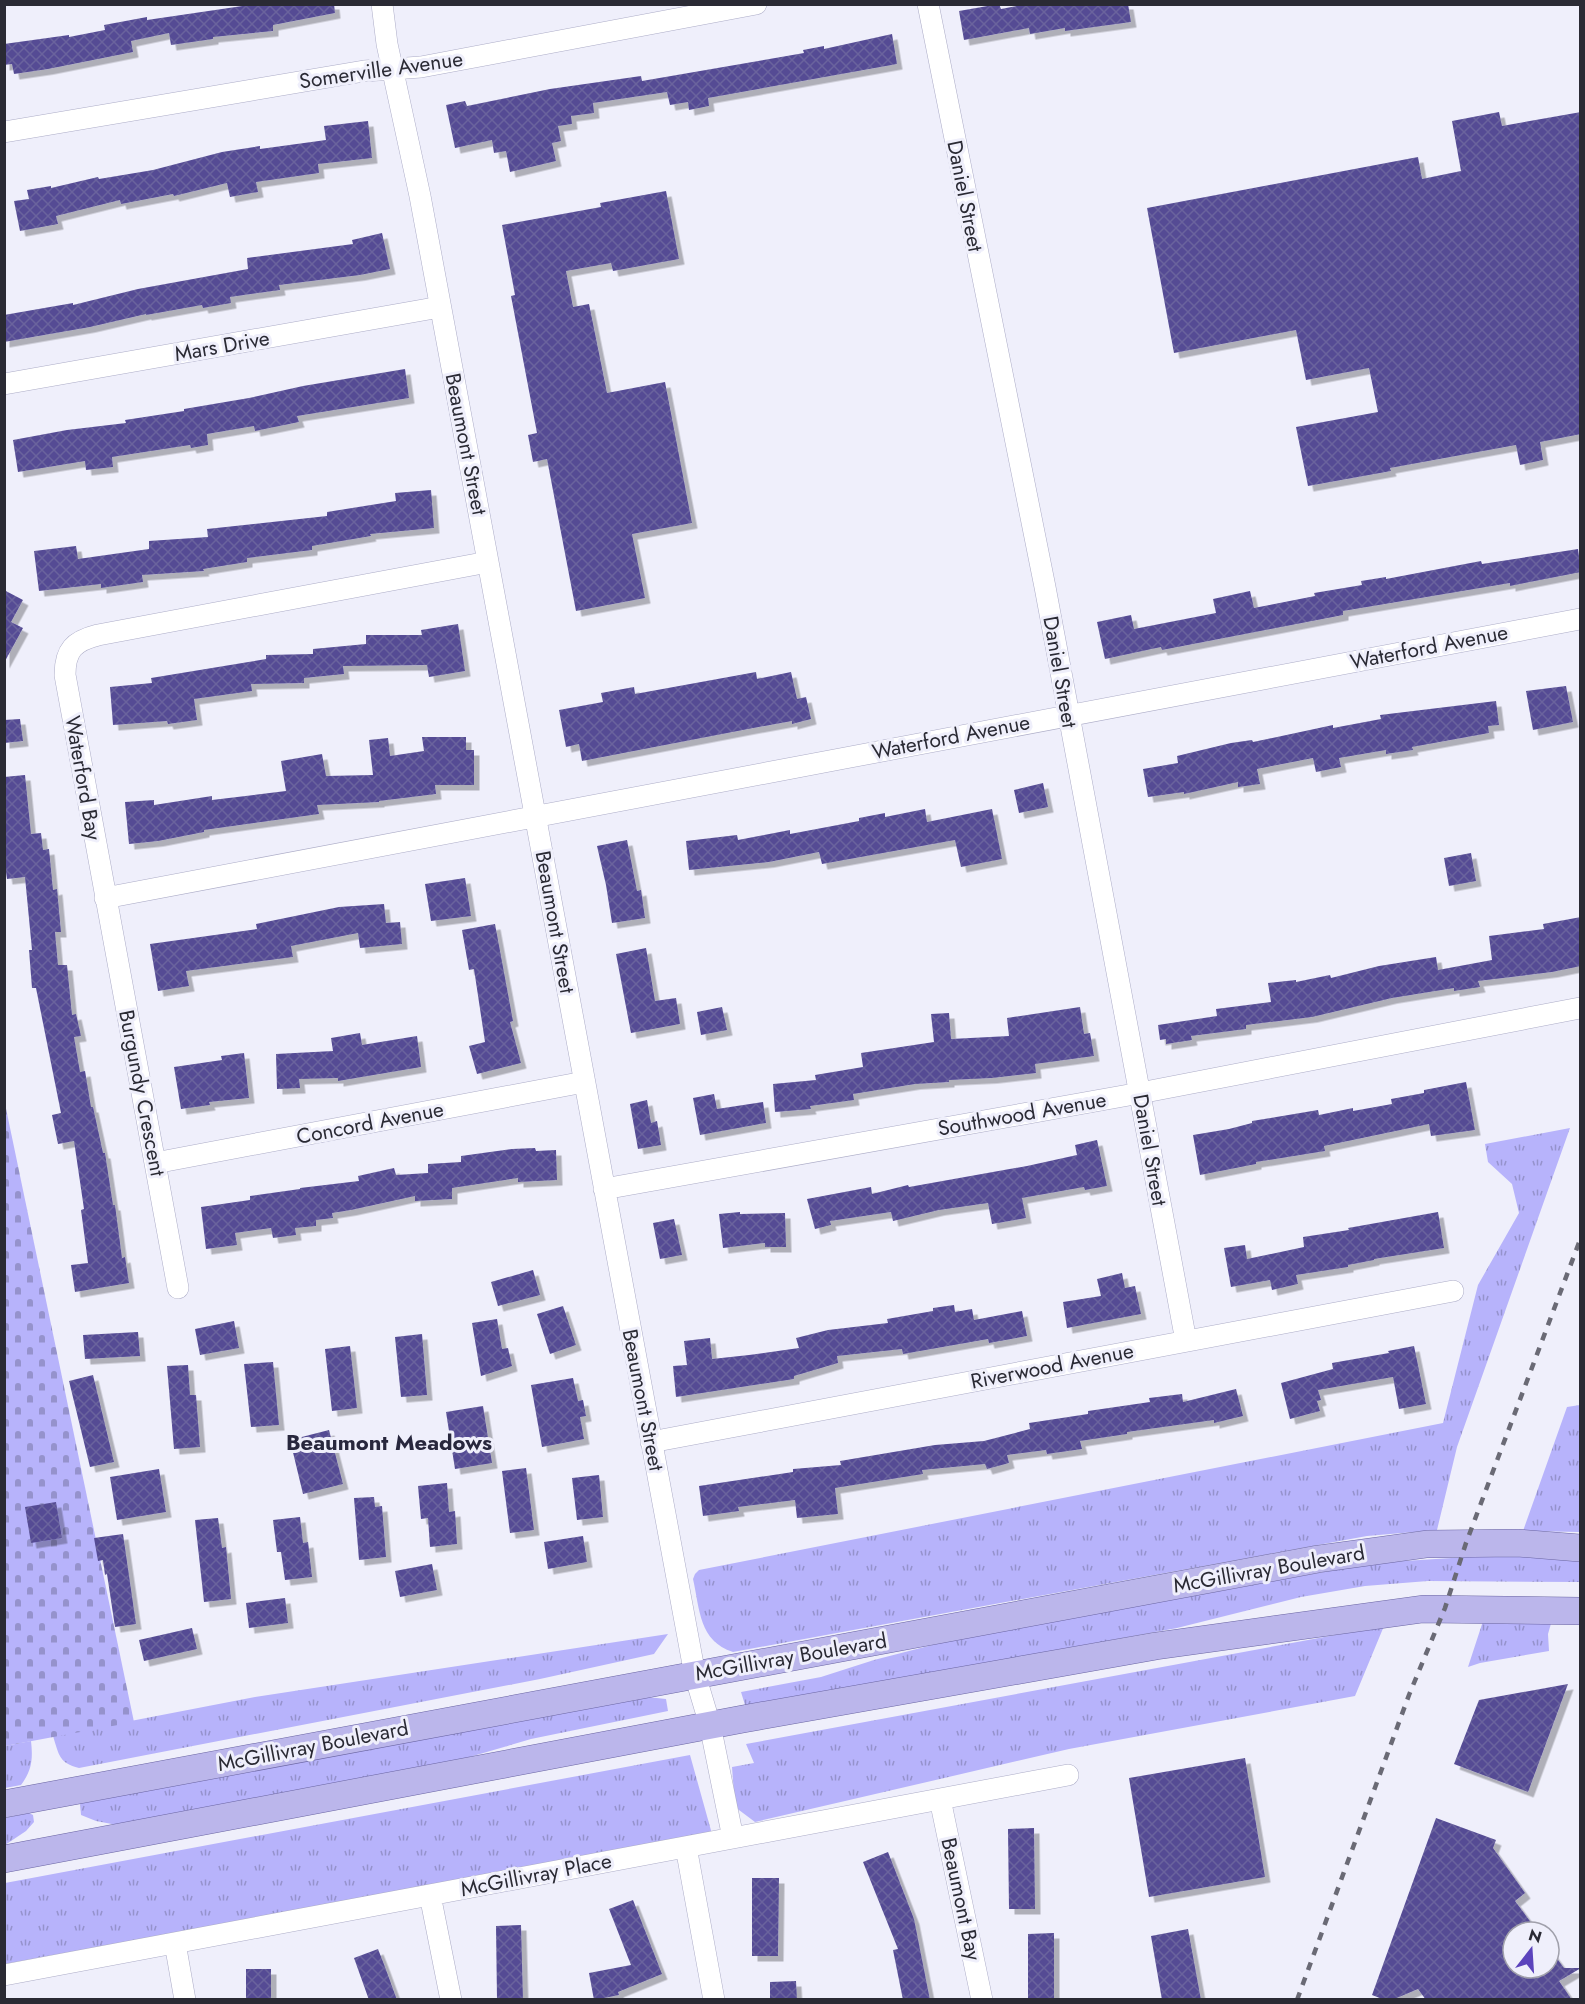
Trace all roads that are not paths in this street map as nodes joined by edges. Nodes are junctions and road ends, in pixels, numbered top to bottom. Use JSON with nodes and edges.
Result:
{"nodes":[{"id":1,"x":382,"y":4,"type":"edge"},
{"id":2,"x":756,"y":4,"type":"edge"},
{"id":3,"x":928,"y":4,"type":"edge"},
{"id":4,"x":393,"y":68,"type":"junction"},
{"id":5,"x":4,"y":132,"type":"edge"},
{"id":6,"x":440,"y":307,"type":"junction"},
{"id":7,"x":4,"y":384,"type":"edge"},
{"id":8,"x":488,"y":562,"type":"junction"},
{"id":9,"x":1581,"y":619,"type":"edge"},
{"id":10,"x":1068,"y":714,"type":"junction"},
{"id":11,"x":535,"y":818,"type":"junction"},
{"id":12,"x":105,"y":898,"type":"junction"},
{"id":13,"x":1581,"y":1008,"type":"edge"},
{"id":14,"x":584,"y":1082,"type":"junction"},
{"id":15,"x":1140,"y":1093,"type":"junction"},
{"id":16,"x":155,"y":1163,"type":"junction"},
{"id":17,"x":604,"y":1189,"type":"junction"},
{"id":18,"x":178,"y":1288,"type":"dead end"},
{"id":19,"x":1453,"y":1291,"type":"dead end"},
{"id":20,"x":1186,"y":1341,"type":"junction"},
{"id":21,"x":651,"y":1442,"type":"junction"},
{"id":22,"x":1581,"y":1548,"type":"edge"},
{"id":23,"x":1581,"y":1611,"type":"edge"},
{"id":24,"x":695,"y":1675,"type":"junction"},
{"id":25,"x":710,"y":1725,"type":"junction"},
{"id":26,"x":1068,"y":1775,"type":"dead end"},
{"id":27,"x":940,"y":1799,"type":"junction"},
{"id":28,"x":4,"y":1803,"type":"edge"},
{"id":29,"x":732,"y":1838,"type":"junction"},
{"id":30,"x":686,"y":1847,"type":"junction"},
{"id":31,"x":4,"y":1859,"type":"edge"},
{"id":32,"x":430,"y":1895,"type":"junction"},
{"id":33,"x":175,"y":1943,"type":"junction"},
{"id":34,"x":4,"y":1975,"type":"edge"},
{"id":35,"x":185,"y":2000,"type":"edge"},
{"id":36,"x":451,"y":2000,"type":"edge"},
{"id":37,"x":714,"y":2000,"type":"edge"},
{"id":38,"x":982,"y":2000,"type":"edge"}],
"edges":[{"from":1,"to":4,"type":"street","name":"Beaumont Street"},
{"from":2,"to":4,"type":"street","name":"Somerville Avenue"},
{"from":3,"to":10,"type":"street","name":"Daniel Street"},
{"from":4,"to":5,"type":"street","name":"Somerville Avenue"},
{"from":4,"to":6,"type":"street","name":"Beaumont Street"},
{"from":6,"to":7,"type":"street","name":"Mars Drive"},
{"from":6,"to":8,"type":"street","name":"Beaumont Street"},
{"from":8,"to":11,"type":"street","name":"Beaumont Street"},
{"from":8,"to":12,"type":"street","name":"Waterford Bay"},
{"from":9,"to":10,"type":"street","name":"Waterford Avenue"},
{"from":10,"to":11,"type":"street","name":"Waterford Avenue"},
{"from":10,"to":15,"type":"street","name":"Daniel Street"},
{"from":11,"to":12,"type":"street"},
{"from":11,"to":14,"type":"street","name":"Beaumont Street"},
{"from":12,"to":16,"type":"street","name":"Burgundy Crescent"},
{"from":13,"to":15,"type":"street","name":"Southwood Avenue"},
{"from":14,"to":16,"type":"street","name":"Concord Avenue"},
{"from":14,"to":17,"type":"street","name":"Beaumont Street"},
{"from":15,"to":17,"type":"street","name":"Southwood Avenue"},
{"from":15,"to":20,"type":"street","name":"Daniel Street"},
{"from":16,"to":18,"type":"street","name":"Burgundy Crescent"},
{"from":17,"to":21,"type":"street","name":"Beaumont Street"},
{"from":19,"to":20,"type":"street","name":"Riverwood Avenue"},
{"from":20,"to":21,"type":"street","name":"Riverwood Avenue"},
{"from":21,"to":24,"type":"street","name":"Beaumont Street"},
{"from":22,"to":24,"type":"main road","name":"McGillivray Boulevard"},
{"from":23,"to":25,"type":"main road"},
{"from":24,"to":25,"type":"street","name":"Beaumont Street"},
{"from":24,"to":28,"type":"main road","name":"McGillivray Boulevard"},
{"from":25,"to":29,"type":"street","name":"Beaumont Street"},
{"from":25,"to":31,"type":"main road"},
{"from":26,"to":27,"type":"street","name":"McGillivray Place"},
{"from":27,"to":29,"type":"street","name":"McGillivray Place"},
{"from":27,"to":38,"type":"street","name":"Beaumont Bay"},
{"from":29,"to":30,"type":"street","name":"McGillivray Place"},
{"from":30,"to":32,"type":"street","name":"McGillivray Place"},
{"from":30,"to":37,"type":"street"},
{"from":32,"to":33,"type":"street","name":"McGillivray Place"},
{"from":32,"to":36,"type":"street"},
{"from":33,"to":34,"type":"street","name":"McGillivray Place"},
{"from":33,"to":35,"type":"street"}]}
